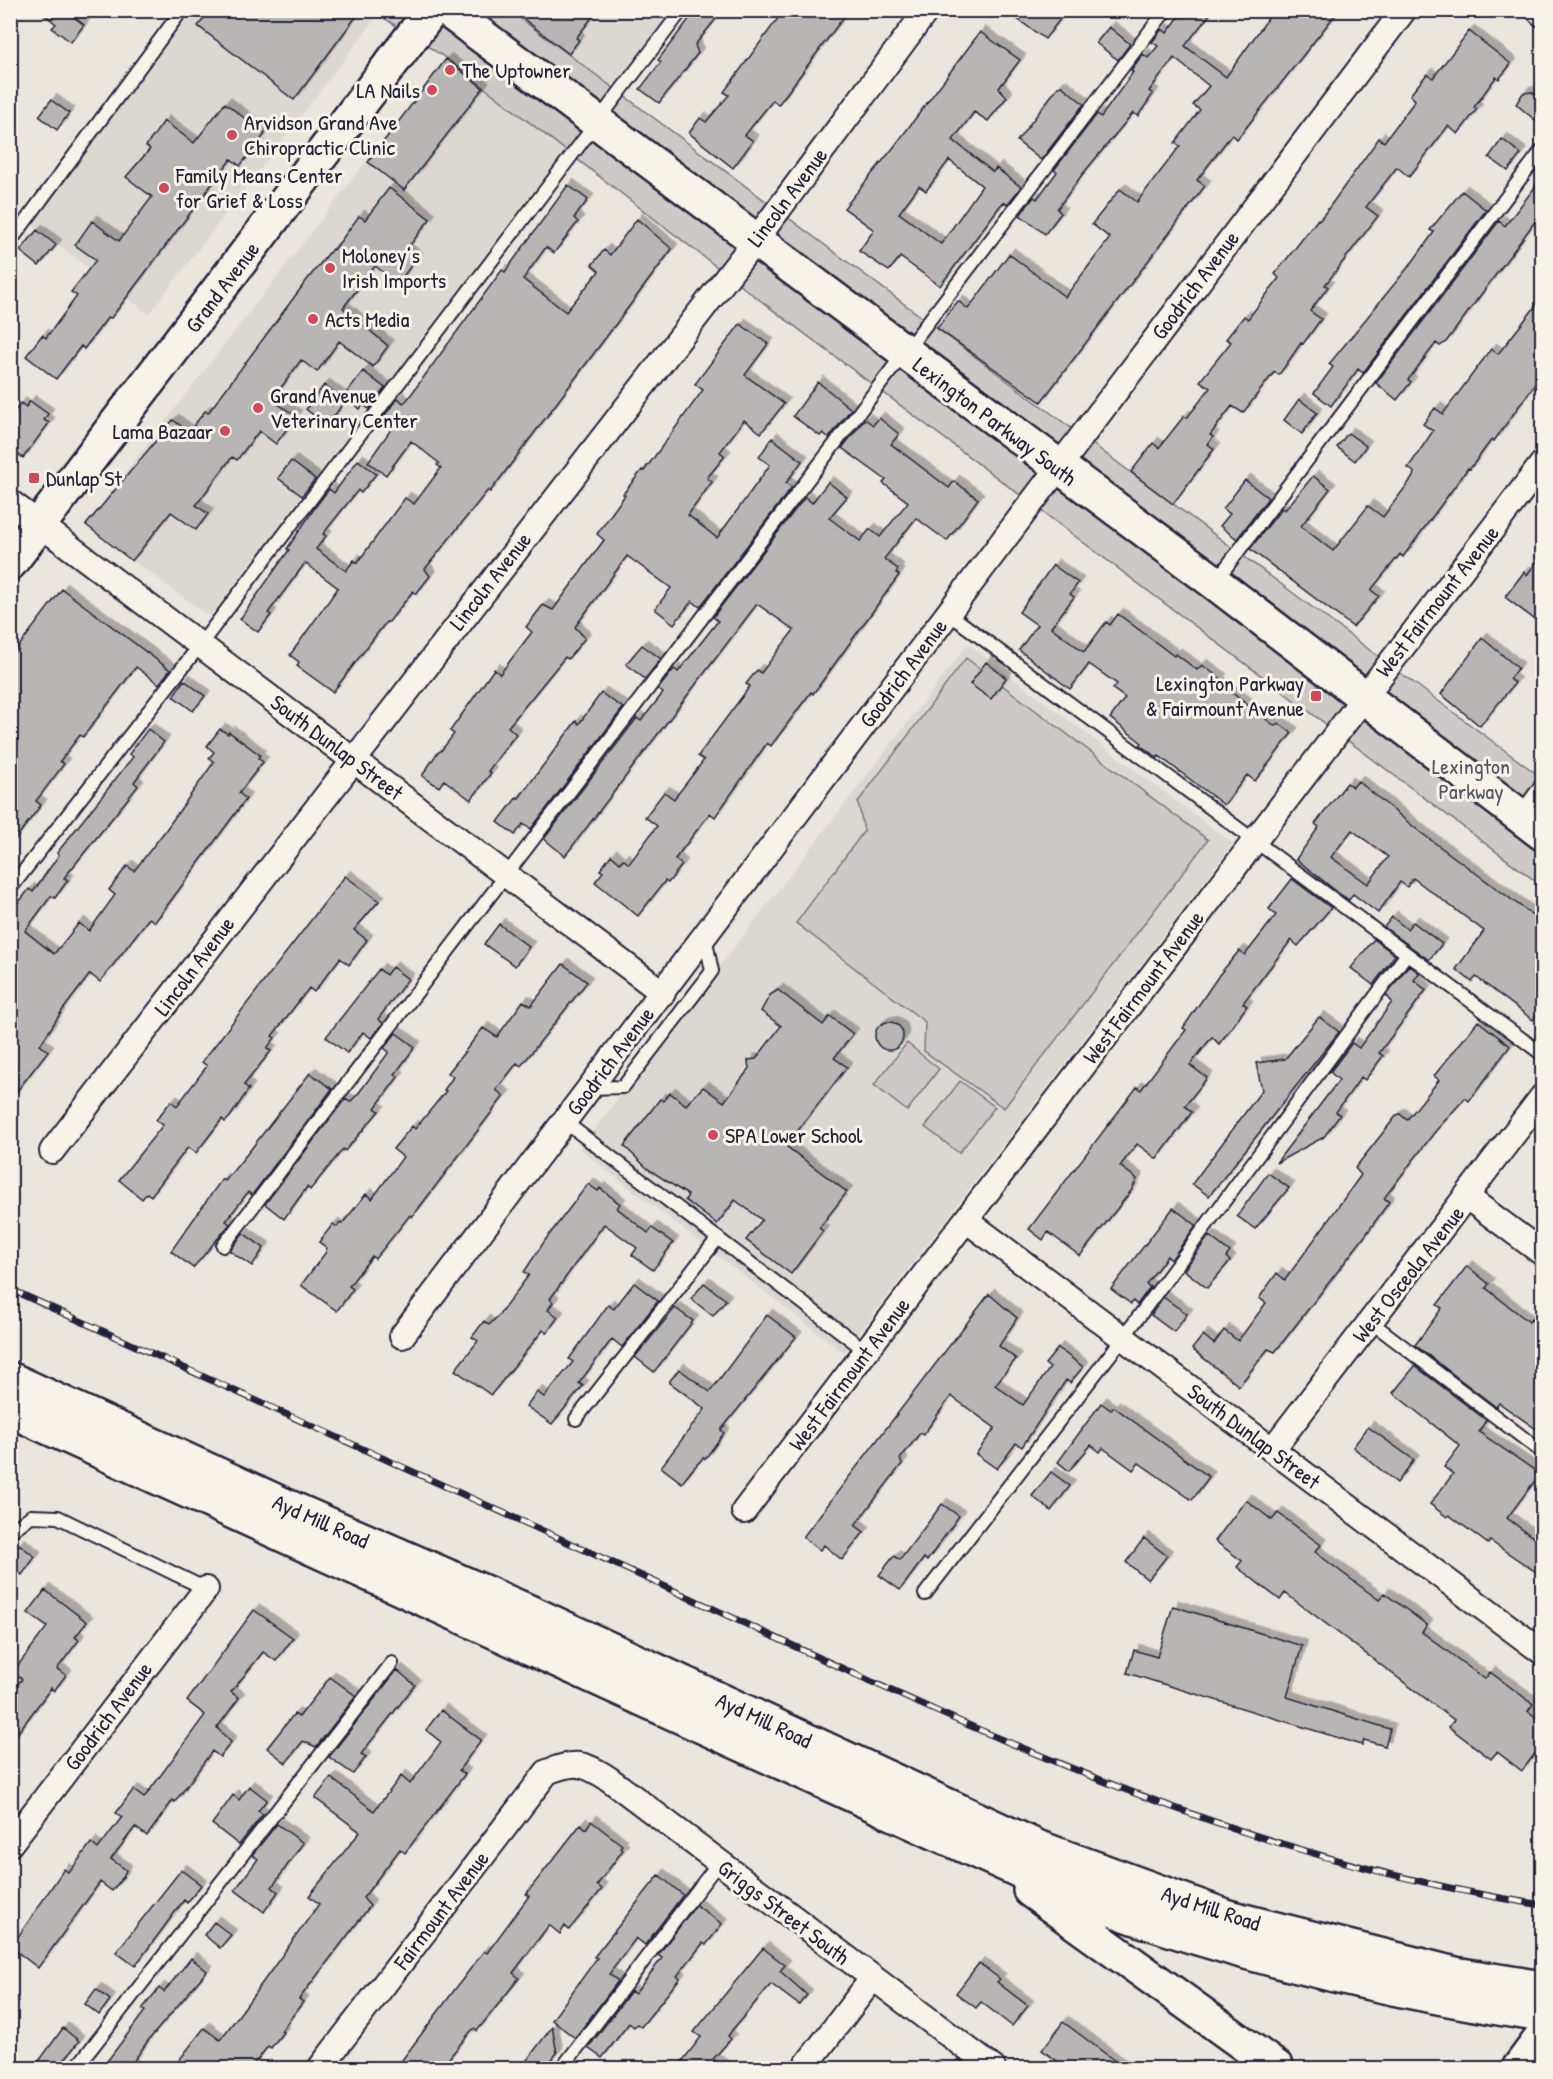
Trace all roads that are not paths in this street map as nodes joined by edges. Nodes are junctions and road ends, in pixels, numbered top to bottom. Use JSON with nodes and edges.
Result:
{"nodes":[{"id":1,"x":182,"y":10,"type":"edge"},
{"id":2,"x":432,"y":10,"type":"edge"},
{"id":3,"x":447,"y":10,"type":"edge"},
{"id":4,"x":682,"y":10,"type":"edge"},
{"id":5,"x":927,"y":10,"type":"edge"},
{"id":6,"x":1166,"y":10,"type":"edge"},
{"id":7,"x":1404,"y":10,"type":"edge"},
{"id":8,"x":1538,"y":10,"type":"edge"},
{"id":9,"x":1542,"y":14,"type":"edge"},
{"id":10,"x":596,"y":122,"type":"junction"},
{"id":11,"x":1542,"y":150,"type":"edge"},
{"id":12,"x":754,"y":241,"type":"junction"},
{"id":13,"x":10,"y":242,"type":"edge"},
{"id":14,"x":905,"y":354,"type":"junction"},
{"id":15,"x":1542,"y":464,"type":"edge"},
{"id":16,"x":1057,"y":467,"type":"junction"},
{"id":17,"x":10,"y":502,"type":"edge"},
{"id":18,"x":40,"y":525,"type":"junction"},
{"id":19,"x":10,"y":563,"type":"edge"},
{"id":20,"x":1214,"y":582,"type":"junction"},
{"id":21,"x":948,"y":613,"type":"junction"},
{"id":22,"x":200,"y":645,"type":"junction"},
{"id":23,"x":1363,"y":697,"type":"junction"},
{"id":24,"x":352,"y":759,"type":"junction"},
{"id":25,"x":1542,"y":784,"type":"edge"},
{"id":26,"x":1531,"y":824,"type":"edge"},
{"id":27,"x":1254,"y":841,"type":"junction"},
{"id":28,"x":506,"y":874,"type":"junction"},
{"id":29,"x":10,"y":889,"type":"edge"},
{"id":30,"x":705,"y":937,"type":"junction"},
{"id":31,"x":1406,"y":955,"type":"junction"},
{"id":32,"x":663,"y":993,"type":"junction"},
{"id":33,"x":1542,"y":1054,"type":"edge"},
{"id":34,"x":591,"y":1088,"type":"junction"},
{"id":35,"x":1542,"y":1097,"type":"edge"},
{"id":36,"x":565,"y":1122,"type":"junction"},
{"id":37,"x":52,"y":1151,"type":"dead end"},
{"id":38,"x":1467,"y":1197,"type":"junction"},
{"id":39,"x":966,"y":1220,"type":"junction"},
{"id":40,"x":718,"y":1238,"type":"junction"},
{"id":41,"x":223,"y":1246,"type":"dead end"},
{"id":42,"x":1542,"y":1253,"type":"edge"},
{"id":43,"x":1371,"y":1322,"type":"junction"},
{"id":44,"x":402,"y":1336,"type":"dead end"},
{"id":45,"x":1124,"y":1338,"type":"junction"},
{"id":46,"x":866,"y":1351,"type":"junction"},
{"id":47,"x":10,"y":1379,"type":"edge"},
{"id":48,"x":10,"y":1410,"type":"edge"},
{"id":49,"x":576,"y":1419,"type":"dead end"},
{"id":50,"x":10,"y":1427,"type":"edge"},
{"id":51,"x":88,"y":1446,"type":"junction"},
{"id":52,"x":1272,"y":1450,"type":"junction"},
{"id":53,"x":1542,"y":1452,"type":"edge"},
{"id":54,"x":744,"y":1511,"type":"dead end"},
{"id":55,"x":10,"y":1532,"type":"edge"},
{"id":56,"x":206,"y":1589,"type":"joint"},
{"id":57,"x":925,"y":1594,"type":"dead end"},
{"id":58,"x":1542,"y":1652,"type":"edge"},
{"id":59,"x":392,"y":1663,"type":"dead end"},
{"id":60,"x":571,"y":1763,"type":"joint"},
{"id":61,"x":10,"y":1844,"type":"edge"},
{"id":62,"x":980,"y":1853,"type":"junction"},
{"id":63,"x":720,"y":1862,"type":"junction"},
{"id":64,"x":872,"y":1979,"type":"junction"},
{"id":65,"x":1542,"y":1988,"type":"edge"},
{"id":66,"x":1542,"y":2015,"type":"edge"},
{"id":67,"x":1542,"y":2037,"type":"edge"},
{"id":68,"x":988,"y":2067,"type":"edge"},
{"id":69,"x":76,"y":2068,"type":"edge"},
{"id":70,"x":320,"y":2068,"type":"edge"},
{"id":71,"x":562,"y":2068,"type":"edge"},
{"id":72,"x":804,"y":2068,"type":"edge"},
{"id":73,"x":1277,"y":2068,"type":"edge"},
{"id":74,"x":1519,"y":2068,"type":"edge"}],
"edges":[{"from":1,"to":13,"type":"lane"},
{"from":2,"to":18,"type":"main road","name":"Grand Avenue"},
{"from":3,"to":10,"type":"main road","name":"Lexington Parkway South"},
{"from":4,"to":10,"type":"lane"},
{"from":5,"to":12,"type":"street","name":"Lincoln Avenue"},
{"from":6,"to":14,"type":"lane"},
{"from":7,"to":16,"type":"street","name":"Goodrich Avenue"},
{"from":8,"to":9,"type":"street"},
{"from":10,"to":12,"type":"main road","name":"Lexington Parkway South"},
{"from":10,"to":22,"type":"lane"},
{"from":11,"to":20,"type":"lane"},
{"from":12,"to":14,"type":"main road","name":"Lexington Parkway South"},
{"from":12,"to":24,"type":"street","name":"Lincoln Avenue"},
{"from":14,"to":16,"type":"main road","name":"Lexington Parkway South"},
{"from":14,"to":28,"type":"lane"},
{"from":15,"to":23,"type":"street","name":"West Fairmount Avenue"},
{"from":16,"to":20,"type":"main road","name":"Lexington Parkway South"},
{"from":16,"to":21,"type":"street","name":"Goodrich Avenue"},
{"from":17,"to":18,"type":"street","name":"South Dunlap Street"},
{"from":18,"to":19,"type":"main road","name":"Grand Avenue"},
{"from":18,"to":22,"type":"street","name":"South Dunlap Street"},
{"from":20,"to":23,"type":"main road","name":"Lexington Parkway South"},
{"from":21,"to":27,"type":"lane"},
{"from":21,"to":30,"type":"street","name":"Goodrich Avenue"},
{"from":22,"to":24,"type":"street","name":"South Dunlap Street"},
{"from":22,"to":29,"type":"lane"},
{"from":23,"to":26,"type":"main road","name":"Lexington Parkway South"},
{"from":23,"to":27,"type":"street","name":"West Fairmount Avenue"},
{"from":24,"to":28,"type":"street","name":"South Dunlap Street"},
{"from":24,"to":37,"type":"street","name":"Lincoln Avenue"},
{"from":25,"to":26,"type":"lane"},
{"from":27,"to":31,"type":"lane"},
{"from":27,"to":39,"type":"street","name":"West Fairmount Avenue"},
{"from":28,"to":32,"type":"street","name":"South Dunlap Street"},
{"from":28,"to":41,"type":"lane"},
{"from":30,"to":32,"type":"street","name":"Goodrich Avenue"},
{"from":30,"to":34,"type":"lane"},
{"from":31,"to":33,"type":"lane"},
{"from":31,"to":45,"type":"lane"},
{"from":32,"to":34,"type":"street","name":"Goodrich Avenue"},
{"from":34,"to":36,"type":"street","name":"Goodrich Avenue"},
{"from":35,"to":38,"type":"street","name":"West Osceola Avenue"},
{"from":36,"to":40,"type":"lane"},
{"from":36,"to":44,"type":"street","name":"Goodrich Avenue"},
{"from":38,"to":42,"type":"street"},
{"from":38,"to":43,"type":"street","name":"West Osceola Avenue"},
{"from":39,"to":45,"type":"street","name":"South Dunlap Street"},
{"from":39,"to":46,"type":"street","name":"West Fairmount Avenue"},
{"from":40,"to":46,"type":"lane"},
{"from":40,"to":49,"type":"lane"},
{"from":43,"to":52,"type":"street","name":"West Osceola Avenue"},
{"from":43,"to":53,"type":"lane"},
{"from":45,"to":52,"type":"street","name":"South Dunlap Street"},
{"from":45,"to":57,"type":"lane"},
{"from":46,"to":54,"type":"street","name":"West Fairmount Avenue"},
{"from":47,"to":65,"type":"main road","name":"Ayd Mill Road"},
{"from":48,"to":51,"type":"main road","name":"Ayd Mill Road"},
{"from":50,"to":51,"type":"main road"},
{"from":51,"to":62,"type":"main road","name":"Ayd Mill Road"},
{"from":52,"to":58,"type":"street","name":"South Dunlap Street"},
{"from":55,"to":56,"type":"lane"},
{"from":56,"to":61,"type":"street","name":"Goodrich Avenue"},
{"from":59,"to":69,"type":"lane"},
{"from":60,"to":63,"type":"street","name":"Griggs Street South"},
{"from":60,"to":70,"type":"street","name":"Fairmount Avenue"},
{"from":62,"to":66,"type":"main road","name":"Ayd Mill Road"},
{"from":62,"to":73,"type":"main road"},
{"from":63,"to":64,"type":"street","name":"Griggs Street South"},
{"from":63,"to":71,"type":"lane"},
{"from":64,"to":68,"type":"street","name":"Griggs Street South"},
{"from":64,"to":72,"type":"street"},
{"from":67,"to":74,"type":"main road"}]}
